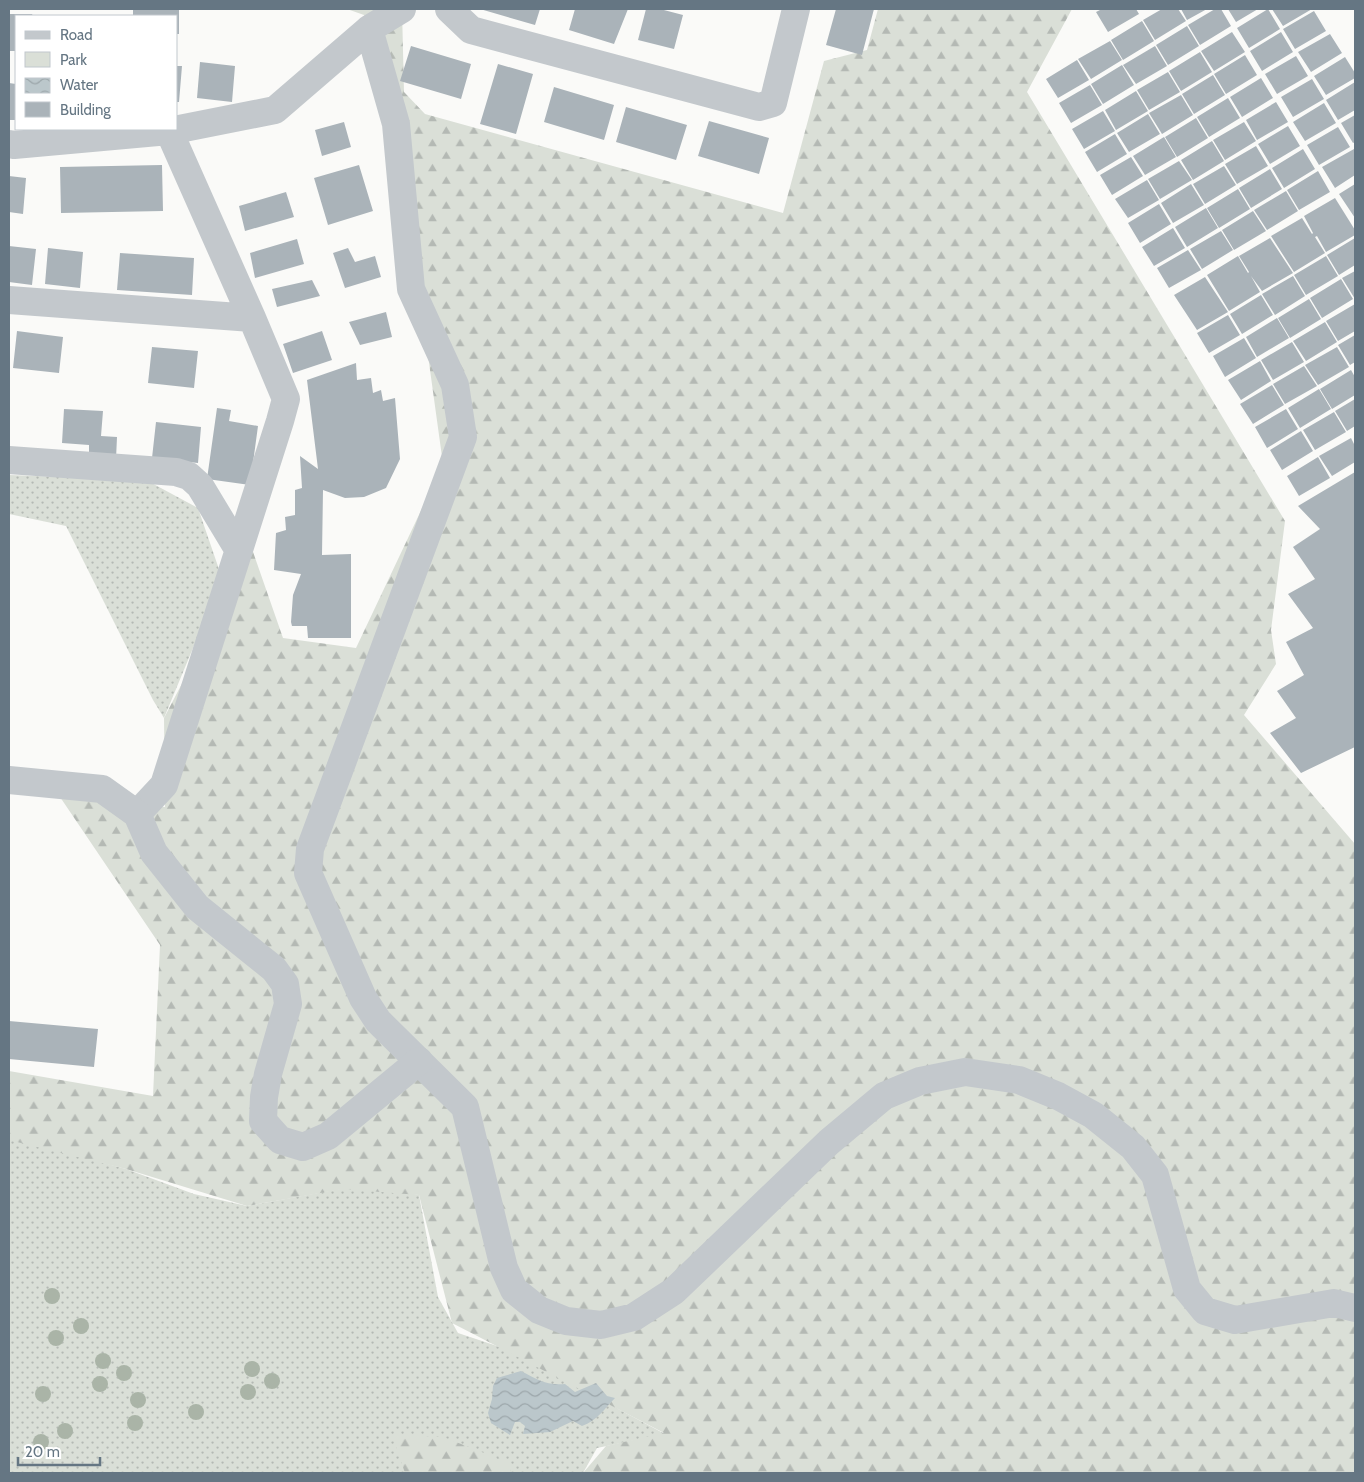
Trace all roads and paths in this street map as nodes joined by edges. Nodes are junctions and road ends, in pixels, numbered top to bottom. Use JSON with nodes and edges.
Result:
{"nodes":[{"id":1,"x":402,"y":9,"type":"edge"},
{"id":2,"x":449,"y":9,"type":"edge"},
{"id":3,"x":796,"y":9,"type":"edge"},
{"id":4,"x":368,"y":29,"type":"junction"},
{"id":5,"x":178,"y":129,"type":"edge"},
{"id":6,"x":174,"y":130,"type":"edge"},
{"id":7,"x":169,"y":131,"type":"junction"},
{"id":8,"x":9,"y":144,"type":"edge"},
{"id":9,"x":9,"y":300,"type":"edge"},
{"id":10,"x":252,"y":318,"type":"junction"},
{"id":11,"x":9,"y":460,"type":"edge"},
{"id":12,"x":238,"y":549,"type":"junction"},
{"id":13,"x":9,"y":780,"type":"edge"},
{"id":14,"x":137,"y":814,"type":"junction"},
{"id":15,"x":419,"y":1060,"type":"junction"},
{"id":16,"x":1355,"y":1308,"type":"edge"}],
"edges":[{"from":1,"to":4,"type":"street"},
{"from":2,"to":3,"type":"street"},
{"from":4,"to":5,"type":"street"},
{"from":4,"to":15,"type":"street"},
{"from":6,"to":7,"type":"street"},
{"from":7,"to":8,"type":"street"},
{"from":7,"to":10,"type":"street"},
{"from":9,"to":10,"type":"street"},
{"from":10,"to":12,"type":"street"},
{"from":11,"to":12,"type":"street"},
{"from":12,"to":14,"type":"street"},
{"from":13,"to":14,"type":"street"},
{"from":14,"to":15,"type":"street"},
{"from":15,"to":16,"type":"street"}]}
